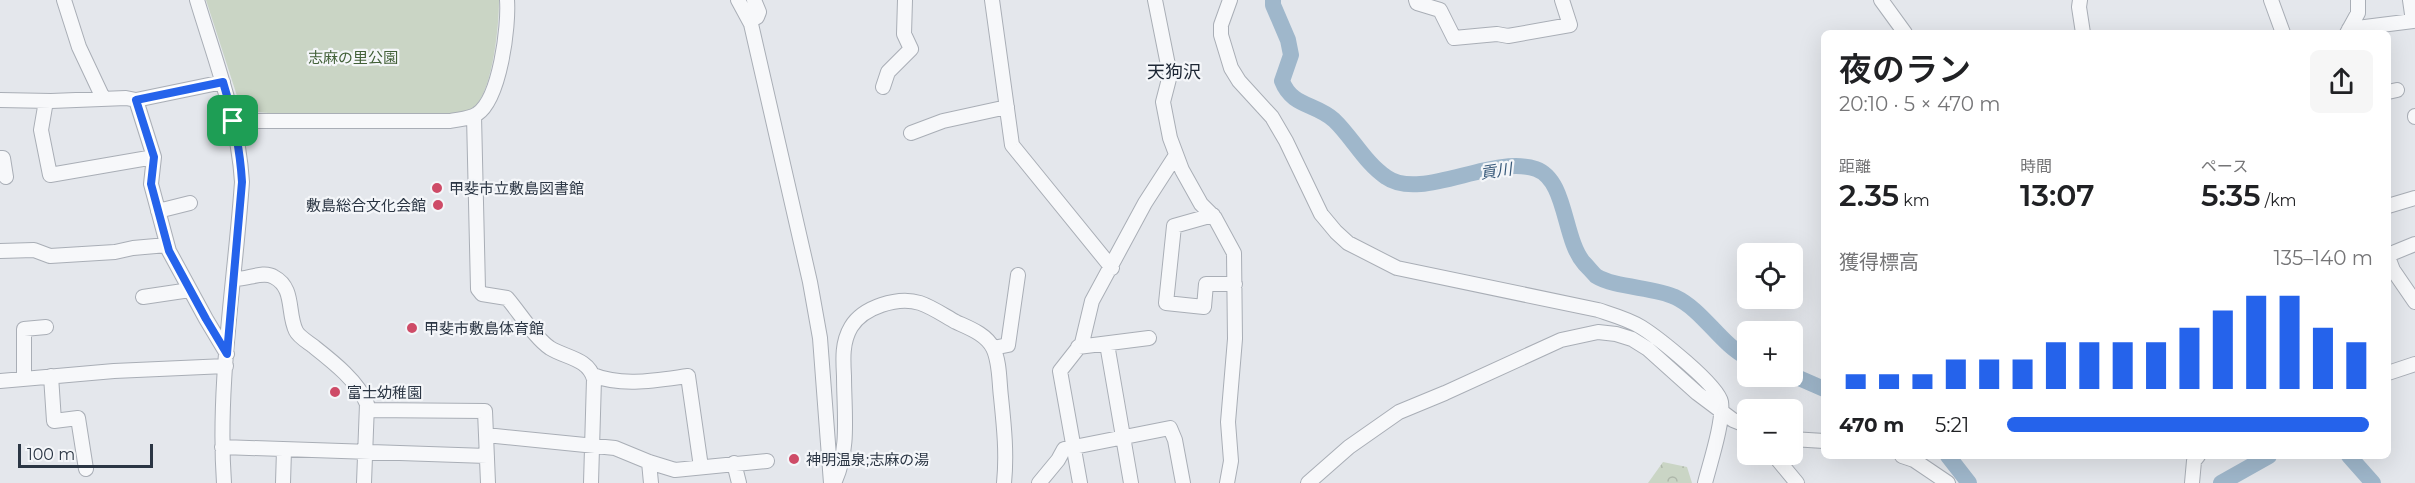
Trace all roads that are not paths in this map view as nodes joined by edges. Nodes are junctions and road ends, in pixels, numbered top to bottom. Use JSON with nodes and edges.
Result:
{"nodes":[{"id":1,"x":64,"y":0,"type":"edge"},
{"id":2,"x":197,"y":0,"type":"edge"},
{"id":3,"x":507,"y":0,"type":"edge"},
{"id":4,"x":738,"y":0,"type":"edge"},
{"id":5,"x":754,"y":0,"type":"edge"},
{"id":6,"x":905,"y":0,"type":"edge"},
{"id":7,"x":992,"y":0,"type":"edge"},
{"id":8,"x":1155,"y":0,"type":"edge"},
{"id":9,"x":1230,"y":0,"type":"edge"},
{"id":10,"x":1416,"y":0,"type":"edge"},
{"id":11,"x":1562,"y":0,"type":"edge"},
{"id":12,"x":1881,"y":0,"type":"edge"},
{"id":13,"x":2080,"y":0,"type":"edge"},
{"id":14,"x":2271,"y":0,"type":"edge"},
{"id":15,"x":2358,"y":0,"type":"edge"},
{"id":16,"x":2410,"y":0,"type":"edge"},
{"id":17,"x":750,"y":21,"type":"junction"},
{"id":18,"x":1903,"y":30,"type":"edge"},
{"id":19,"x":2083,"y":30,"type":"edge"},
{"id":20,"x":2282,"y":30,"type":"edge"},
{"id":21,"x":2349,"y":30,"type":"edge"},
{"id":22,"x":2354,"y":30,"type":"edge"},
{"id":23,"x":223,"y":82,"type":"junction"},
{"id":24,"x":883,"y":87,"type":"dead end"},
{"id":25,"x":103,"y":98,"type":"junction"},
{"id":26,"x":0,"y":100,"type":"edge"},
{"id":27,"x":136,"y":100,"type":"junction"},
{"id":28,"x":46,"y":101,"type":"junction"},
{"id":29,"x":1007,"y":107,"type":"junction"},
{"id":30,"x":474,"y":116,"type":"junction"},
{"id":31,"x":233,"y":121,"type":"junction"},
{"id":32,"x":911,"y":133,"type":"dead end"},
{"id":33,"x":1176,"y":155,"type":"junction"},
{"id":34,"x":154,"y":157,"type":"junction"},
{"id":35,"x":0,"y":158,"type":"edge"},
{"id":36,"x":6,"y":177,"type":"dead end"},
{"id":37,"x":2415,"y":198,"type":"edge"},
{"id":38,"x":190,"y":203,"type":"dead end"},
{"id":39,"x":2391,"y":205,"type":"edge"},
{"id":40,"x":158,"y":211,"type":"junction"},
{"id":41,"x":1213,"y":216,"type":"junction"},
{"id":42,"x":2415,"y":244,"type":"edge"},
{"id":43,"x":167,"y":245,"type":"junction"},
{"id":44,"x":0,"y":251,"type":"edge"},
{"id":45,"x":2391,"y":262,"type":"edge"},
{"id":46,"x":2391,"y":266,"type":"edge"},
{"id":47,"x":1112,"y":268,"type":"junction"},
{"id":48,"x":1018,"y":275,"type":"dead end"},
{"id":49,"x":234,"y":279,"type":"junction"},
{"id":50,"x":1235,"y":284,"type":"junction"},
{"id":51,"x":190,"y":290,"type":"junction"},
{"id":52,"x":2414,"y":295,"type":"edge"},
{"id":53,"x":143,"y":297,"type":"dead end"},
{"id":54,"x":46,"y":327,"type":"dead end"},
{"id":55,"x":1149,"y":338,"type":"dead end"},
{"id":56,"x":1107,"y":344,"type":"junction"},
{"id":57,"x":993,"y":348,"type":"junction"},
{"id":58,"x":1078,"y":348,"type":"junction"},
{"id":59,"x":227,"y":360,"type":"junction"},
{"id":60,"x":2415,"y":364,"type":"edge"},
{"id":61,"x":2391,"y":372,"type":"edge"},
{"id":62,"x":593,"y":375,"type":"junction"},
{"id":63,"x":51,"y":376,"type":"junction"},
{"id":64,"x":24,"y":378,"type":"junction"},
{"id":65,"x":0,"y":381,"type":"edge"},
{"id":66,"x":367,"y":410,"type":"junction"},
{"id":67,"x":1722,"y":410,"type":"junction"},
{"id":68,"x":1737,"y":422,"type":"edge"},
{"id":69,"x":486,"y":435,"type":"junction"},
{"id":70,"x":1123,"y":437,"type":"junction"},
{"id":71,"x":1803,"y":440,"type":"edge"},
{"id":72,"x":1821,"y":441,"type":"edge"},
{"id":73,"x":592,"y":446,"type":"junction"},
{"id":74,"x":1073,"y":446,"type":"junction"},
{"id":75,"x":222,"y":447,"type":"junction"},
{"id":76,"x":284,"y":450,"type":"junction"},
{"id":77,"x":365,"y":452,"type":"junction"},
{"id":78,"x":487,"y":456,"type":"junction"},
{"id":79,"x":1911,"y":459,"type":"edge"},
{"id":80,"x":2196,"y":459,"type":"edge"},
{"id":81,"x":767,"y":461,"type":"dead end"},
{"id":82,"x":649,"y":462,"type":"junction"},
{"id":83,"x":734,"y":463,"type":"junction"},
{"id":84,"x":1782,"y":465,"type":"edge"},
{"id":85,"x":701,"y":467,"type":"junction"},
{"id":86,"x":86,"y":469,"type":"dead end"},
{"id":87,"x":224,"y":483,"type":"edge"},
{"id":88,"x":282,"y":483,"type":"edge"},
{"id":89,"x":364,"y":483,"type":"edge"},
{"id":90,"x":488,"y":483,"type":"edge"},
{"id":91,"x":591,"y":483,"type":"edge"},
{"id":92,"x":651,"y":483,"type":"edge"},
{"id":93,"x":739,"y":483,"type":"edge"},
{"id":94,"x":832,"y":483,"type":"edge"},
{"id":95,"x":1004,"y":483,"type":"edge"},
{"id":96,"x":1039,"y":483,"type":"edge"},
{"id":97,"x":1080,"y":483,"type":"edge"},
{"id":98,"x":1131,"y":483,"type":"edge"},
{"id":99,"x":1183,"y":483,"type":"edge"},
{"id":100,"x":1227,"y":483,"type":"edge"},
{"id":101,"x":1308,"y":483,"type":"edge"},
{"id":102,"x":1706,"y":483,"type":"edge"},
{"id":103,"x":1797,"y":483,"type":"edge"},
{"id":104,"x":1948,"y":483,"type":"edge"},
{"id":105,"x":2192,"y":483,"type":"edge"}],
"edges":[{"from":1,"to":25,"type":"street"},
{"from":2,"to":23,"type":"street"},
{"from":3,"to":30,"type":"street"},
{"from":4,"to":17,"type":"street"},
{"from":5,"to":17,"type":"street"},
{"from":6,"to":24,"type":"street"},
{"from":7,"to":29,"type":"street"},
{"from":8,"to":33,"type":"street"},
{"from":9,"to":67,"type":"street"},
{"from":10,"to":11,"type":"street"},
{"from":12,"to":18,"type":"street"},
{"from":13,"to":19,"type":"street"},
{"from":14,"to":20,"type":"street"},
{"from":15,"to":21,"type":"street"},
{"from":16,"to":22,"type":"street"},
{"from":17,"to":94,"type":"street"},
{"from":23,"to":27,"type":"street"},
{"from":23,"to":31,"type":"street"},
{"from":25,"to":27,"type":"street"},
{"from":25,"to":28,"type":"street"},
{"from":26,"to":28,"type":"street"},
{"from":27,"to":34,"type":"street"},
{"from":28,"to":34,"type":"street"},
{"from":29,"to":32,"type":"street"},
{"from":29,"to":47,"type":"street"},
{"from":30,"to":31,"type":"street"},
{"from":30,"to":62,"type":"street"},
{"from":31,"to":49,"type":"street"},
{"from":33,"to":41,"type":"street"},
{"from":33,"to":47,"type":"street"},
{"from":34,"to":40,"type":"street"},
{"from":35,"to":36,"type":"street"},
{"from":37,"to":39,"type":"street"},
{"from":38,"to":40,"type":"street"},
{"from":40,"to":43,"type":"street"},
{"from":41,"to":50,"type":"street"},
{"from":41,"to":50,"type":"street"},
{"from":42,"to":45,"type":"street"},
{"from":43,"to":44,"type":"street"},
{"from":43,"to":51,"type":"street"},
{"from":46,"to":52,"type":"street"},
{"from":47,"to":58,"type":"street"},
{"from":48,"to":57,"type":"street"},
{"from":49,"to":59,"type":"street"},
{"from":49,"to":66,"type":"street"},
{"from":50,"to":100,"type":"street"},
{"from":51,"to":53,"type":"street"},
{"from":51,"to":59,"type":"street"},
{"from":54,"to":64,"type":"street"},
{"from":55,"to":56,"type":"street"},
{"from":56,"to":58,"type":"street"},
{"from":56,"to":70,"type":"street"},
{"from":57,"to":94,"type":"street"},
{"from":57,"to":95,"type":"street"},
{"from":58,"to":74,"type":"street"},
{"from":59,"to":63,"type":"street"},
{"from":59,"to":75,"type":"street"},
{"from":60,"to":61,"type":"street"},
{"from":62,"to":73,"type":"street"},
{"from":62,"to":85,"type":"street"},
{"from":63,"to":64,"type":"street"},
{"from":63,"to":86,"type":"street"},
{"from":64,"to":65,"type":"street"},
{"from":66,"to":69,"type":"street"},
{"from":66,"to":77,"type":"street"},
{"from":67,"to":68,"type":"street"},
{"from":67,"to":101,"type":"street"},
{"from":67,"to":102,"type":"street"},
{"from":69,"to":73,"type":"street"},
{"from":69,"to":78,"type":"street"},
{"from":70,"to":74,"type":"street"},
{"from":70,"to":98,"type":"street"},
{"from":70,"to":99,"type":"street"},
{"from":71,"to":72,"type":"street"},
{"from":73,"to":82,"type":"street"},
{"from":73,"to":91,"type":"street"},
{"from":74,"to":96,"type":"street"},
{"from":74,"to":97,"type":"street"},
{"from":75,"to":76,"type":"street"},
{"from":75,"to":87,"type":"street"},
{"from":76,"to":77,"type":"street"},
{"from":76,"to":88,"type":"street"},
{"from":77,"to":78,"type":"street"},
{"from":77,"to":89,"type":"street"},
{"from":78,"to":90,"type":"street"},
{"from":79,"to":104,"type":"street"},
{"from":80,"to":105,"type":"street"},
{"from":81,"to":83,"type":"street"},
{"from":82,"to":85,"type":"street"},
{"from":82,"to":92,"type":"street"},
{"from":83,"to":85,"type":"street"},
{"from":83,"to":93,"type":"street"},
{"from":84,"to":103,"type":"street"}]}
